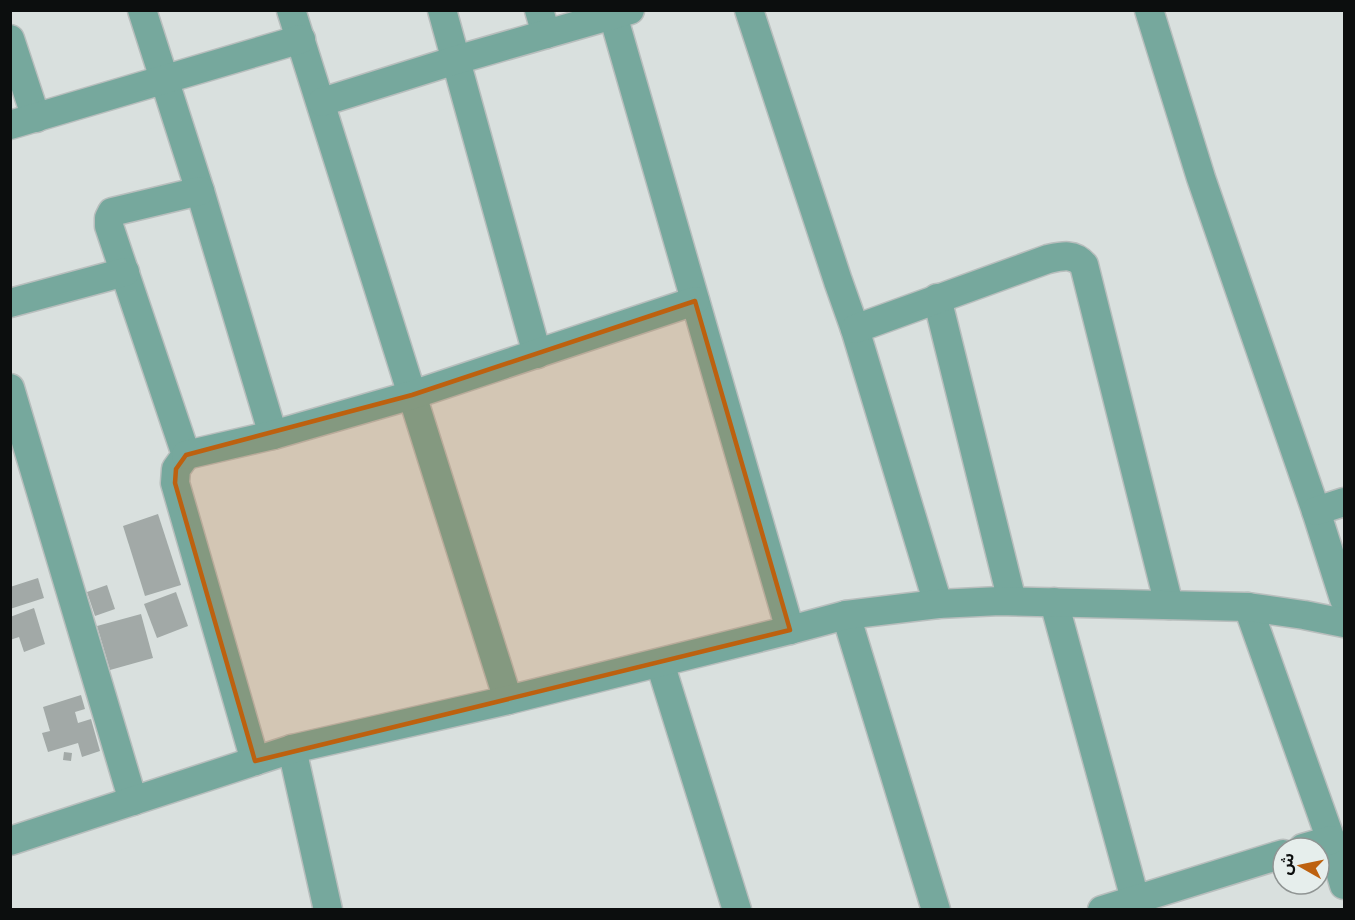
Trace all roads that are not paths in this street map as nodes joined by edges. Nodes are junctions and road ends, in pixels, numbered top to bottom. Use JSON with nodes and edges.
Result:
{"nodes":[{"id":1,"x":141,"y":10,"type":"edge"},
{"id":2,"x":291,"y":10,"type":"edge"},
{"id":3,"x":442,"y":10,"type":"edge"},
{"id":4,"x":749,"y":10,"type":"edge"},
{"id":5,"x":1149,"y":10,"type":"edge"},
{"id":6,"x":621,"y":13,"type":"edge"},
{"id":7,"x":542,"y":22,"type":"edge"},
{"id":8,"x":10,"y":39,"type":"edge"},
{"id":9,"x":301,"y":39,"type":"junction"},
{"id":10,"x":456,"y":60,"type":"junction"},
{"id":11,"x":164,"y":80,"type":"junction"},
{"id":12,"x":321,"y":102,"type":"junction"},
{"id":13,"x":23,"y":121,"type":"edge"},
{"id":14,"x":200,"y":191,"type":"junction"},
{"id":15,"x":125,"y":272,"type":"junction"},
{"id":16,"x":937,"y":298,"type":"junction"},
{"id":17,"x":695,"y":301,"type":"junction"},
{"id":18,"x":10,"y":303,"type":"edge"},
{"id":19,"x":855,"y":329,"type":"junction"},
{"id":20,"x":537,"y":354,"type":"junction"},
{"id":21,"x":10,"y":388,"type":"edge"},
{"id":22,"x":412,"y":396,"type":"junction"},
{"id":23,"x":273,"y":435,"type":"junction"},
{"id":24,"x":186,"y":455,"type":"junction"},
{"id":25,"x":1344,"y":502,"type":"edge"},
{"id":26,"x":1316,"y":511,"type":"junction"},
{"id":27,"x":1344,"y":599,"type":"edge"},
{"id":28,"x":1012,"y":601,"type":"junction"},
{"id":29,"x":1054,"y":602,"type":"junction"},
{"id":30,"x":938,"y":604,"type":"junction"},
{"id":31,"x":1169,"y":605,"type":"junction"},
{"id":32,"x":1248,"y":607,"type":"junction"},
{"id":33,"x":846,"y":615,"type":"junction"},
{"id":34,"x":1344,"y":623,"type":"edge"},
{"id":35,"x":790,"y":630,"type":"junction"},
{"id":36,"x":660,"y":663,"type":"junction"},
{"id":37,"x":508,"y":700,"type":"junction"},
{"id":38,"x":292,"y":749,"type":"junction"},
{"id":39,"x":255,"y":761,"type":"junction"},
{"id":40,"x":133,"y":801,"type":"junction"},
{"id":41,"x":12,"y":834,"type":"edge"},
{"id":42,"x":1330,"y":836,"type":"edge"},
{"id":43,"x":1331,"y":840,"type":"edge"},
{"id":44,"x":1271,"y":858,"type":"edge"},
{"id":45,"x":1344,"y":885,"type":"edge"},
{"id":46,"x":1136,"y":904,"type":"edge"},
{"id":47,"x":328,"y":909,"type":"edge"},
{"id":48,"x":737,"y":909,"type":"edge"},
{"id":49,"x":936,"y":909,"type":"edge"},
{"id":50,"x":1102,"y":909,"type":"edge"}],
"edges":[{"from":1,"to":11,"type":"street"},
{"from":2,"to":9,"type":"street"},
{"from":3,"to":10,"type":"street"},
{"from":4,"to":19,"type":"street"},
{"from":5,"to":26,"type":"street"},
{"from":6,"to":7,"type":"street"},
{"from":6,"to":17,"type":"street"},
{"from":7,"to":10,"type":"street"},
{"from":8,"to":13,"type":"street"},
{"from":9,"to":11,"type":"street"},
{"from":9,"to":12,"type":"street"},
{"from":10,"to":12,"type":"street"},
{"from":10,"to":20,"type":"street"},
{"from":11,"to":13,"type":"street"},
{"from":11,"to":14,"type":"street"},
{"from":12,"to":22,"type":"street"},
{"from":14,"to":15,"type":"street"},
{"from":14,"to":23,"type":"street"},
{"from":15,"to":18,"type":"street"},
{"from":15,"to":24,"type":"street"},
{"from":16,"to":19,"type":"street"},
{"from":16,"to":28,"type":"street"},
{"from":16,"to":31,"type":"street"},
{"from":17,"to":20,"type":"street"},
{"from":17,"to":35,"type":"street"},
{"from":19,"to":30,"type":"street"},
{"from":20,"to":22,"type":"street"},
{"from":21,"to":40,"type":"street"},
{"from":22,"to":23,"type":"street"},
{"from":22,"to":37,"type":"street"},
{"from":23,"to":24,"type":"street"},
{"from":24,"to":39,"type":"street"},
{"from":25,"to":26,"type":"street"},
{"from":26,"to":27,"type":"street"},
{"from":28,"to":29,"type":"street"},
{"from":28,"to":30,"type":"street"},
{"from":29,"to":31,"type":"street"},
{"from":29,"to":46,"type":"street"},
{"from":30,"to":33,"type":"street"},
{"from":31,"to":32,"type":"street"},
{"from":32,"to":34,"type":"street"},
{"from":32,"to":42,"type":"street"},
{"from":33,"to":35,"type":"street"},
{"from":33,"to":49,"type":"street"},
{"from":35,"to":36,"type":"street"},
{"from":36,"to":37,"type":"street"},
{"from":36,"to":48,"type":"street"},
{"from":37,"to":38,"type":"street"},
{"from":38,"to":39,"type":"street"},
{"from":38,"to":47,"type":"street"},
{"from":39,"to":40,"type":"street"},
{"from":40,"to":41,"type":"street"},
{"from":43,"to":45,"type":"street"},
{"from":44,"to":46,"type":"street"},
{"from":46,"to":50,"type":"street"}]}
